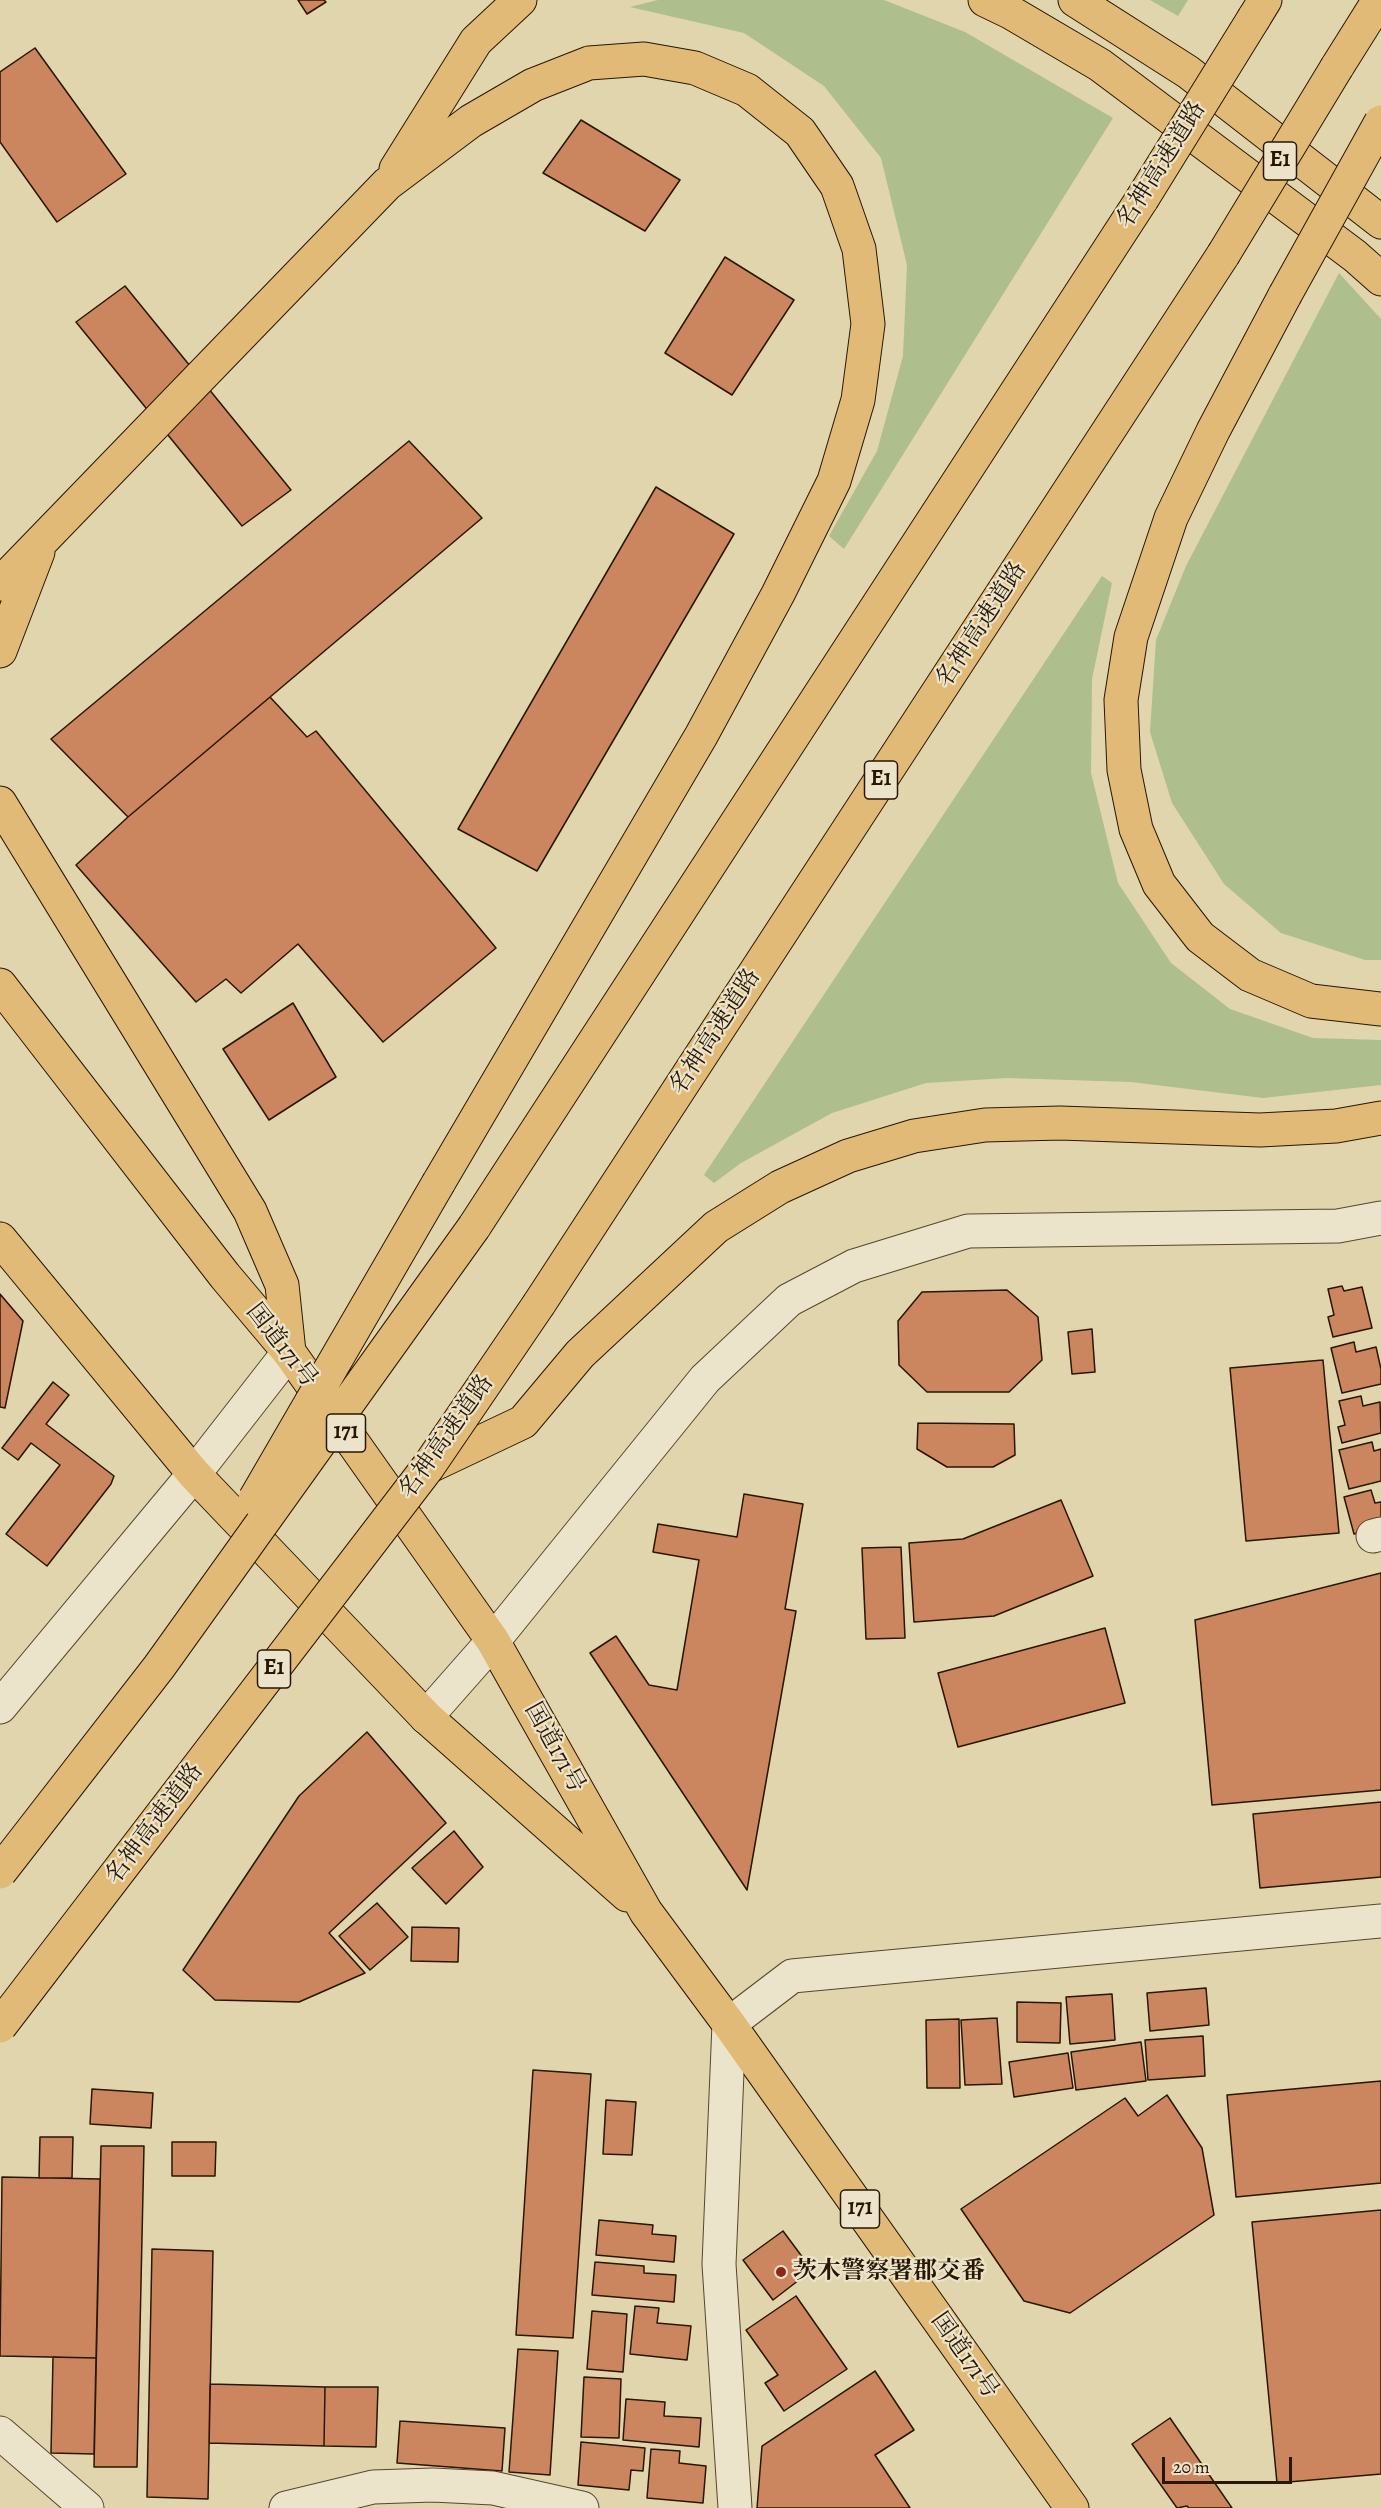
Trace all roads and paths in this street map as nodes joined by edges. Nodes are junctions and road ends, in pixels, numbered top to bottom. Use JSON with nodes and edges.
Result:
{"nodes":[{"id":1,"x":520,"y":0,"type":"edge"},
{"id":2,"x":985,"y":0,"type":"edge"},
{"id":3,"x":1075,"y":0,"type":"edge"},
{"id":4,"x":1379,"y":0,"type":"edge"},
{"id":5,"x":1260,"y":9,"type":"edge"},
{"id":6,"x":1381,"y":122,"type":"edge"},
{"id":7,"x":387,"y":184,"type":"junction"},
{"id":8,"x":1381,"y":222,"type":"edge"},
{"id":9,"x":1381,"y":279,"type":"edge"},
{"id":10,"x":43,"y":539,"type":"junction"},
{"id":11,"x":0,"y":584,"type":"edge"},
{"id":12,"x":0,"y":651,"type":"edge"},
{"id":13,"x":0,"y":803,"type":"edge"},
{"id":14,"x":0,"y":985,"type":"edge"},
{"id":15,"x":1381,"y":1009,"type":"edge"},
{"id":16,"x":1381,"y":1118,"type":"edge"},
{"id":17,"x":1380,"y":1223,"type":"edge"},
{"id":18,"x":0,"y":1239,"type":"edge"},
{"id":19,"x":289,"y":1352,"type":"junction"},
{"id":20,"x":428,"y":1467,"type":"junction"},
{"id":21,"x":194,"y":1474,"type":"junction"},
{"id":22,"x":493,"y":1641,"type":"junction"},
{"id":23,"x":159,"y":1667,"type":"junction"},
{"id":24,"x":0,"y":1707,"type":"edge"},
{"id":25,"x":426,"y":1717,"type":"junction"},
{"id":26,"x":0,"y":1872,"type":"edge"},
{"id":27,"x":646,"y":1912,"type":"junction"},
{"id":28,"x":1381,"y":1921,"type":"edge"},
{"id":29,"x":729,"y":2024,"type":"junction"},
{"id":30,"x":0,"y":2026,"type":"edge"},
{"id":31,"x":0,"y":2433,"type":"edge"},
{"id":32,"x":87,"y":2508,"type":"edge"},
{"id":33,"x":286,"y":2508,"type":"edge"},
{"id":34,"x":582,"y":2508,"type":"edge"},
{"id":35,"x":735,"y":2508,"type":"edge"},
{"id":36,"x":1072,"y":2508,"type":"edge"}],
"edges":[{"from":1,"to":7,"type":"highway"},
{"from":2,"to":9,"type":"highway"},
{"from":3,"to":8,"type":"highway"},
{"from":4,"to":20,"type":"highway","name":"名神高速道路","number":"E1","bridge":true},
{"from":5,"to":23,"type":"highway","name":"名神高速道路","bridge":true},
{"from":6,"to":15,"type":"highway","bridge":true},
{"from":7,"to":10,"type":"highway"},
{"from":7,"to":23,"type":"highway","bridge":true},
{"from":10,"to":11,"type":"highway"},
{"from":10,"to":12,"type":"highway"},
{"from":13,"to":19,"type":"highway"},
{"from":14,"to":19,"type":"highway","name":"国道171号","number":"171"},
{"from":16,"to":20,"type":"highway"},
{"from":17,"to":22,"type":"street"},
{"from":18,"to":21,"type":"highway","name":"国道171号","number":"171"},
{"from":19,"to":21,"type":"street"},
{"from":19,"to":22,"type":"highway","name":"国道171号","number":"171"},
{"from":20,"to":30,"type":"highway","name":"名神高速道路","number":"E1","bridge":true},
{"from":21,"to":24,"type":"street"},
{"from":21,"to":25,"type":"highway","name":"国道171号","number":"171"},
{"from":22,"to":25,"type":"street"},
{"from":22,"to":27,"type":"highway","name":"国道171号","number":"171"},
{"from":23,"to":26,"type":"highway","name":"名神高速道路","bridge":true},
{"from":25,"to":27,"type":"highway","name":"国道171号","number":"171"},
{"from":27,"to":29,"type":"highway","name":"国道171号","number":"171"},
{"from":28,"to":29,"type":"street"},
{"from":29,"to":35,"type":"street"},
{"from":29,"to":36,"type":"highway","name":"国道171号","number":"171"},
{"from":31,"to":32,"type":"street"},
{"from":33,"to":34,"type":"street"}]}
